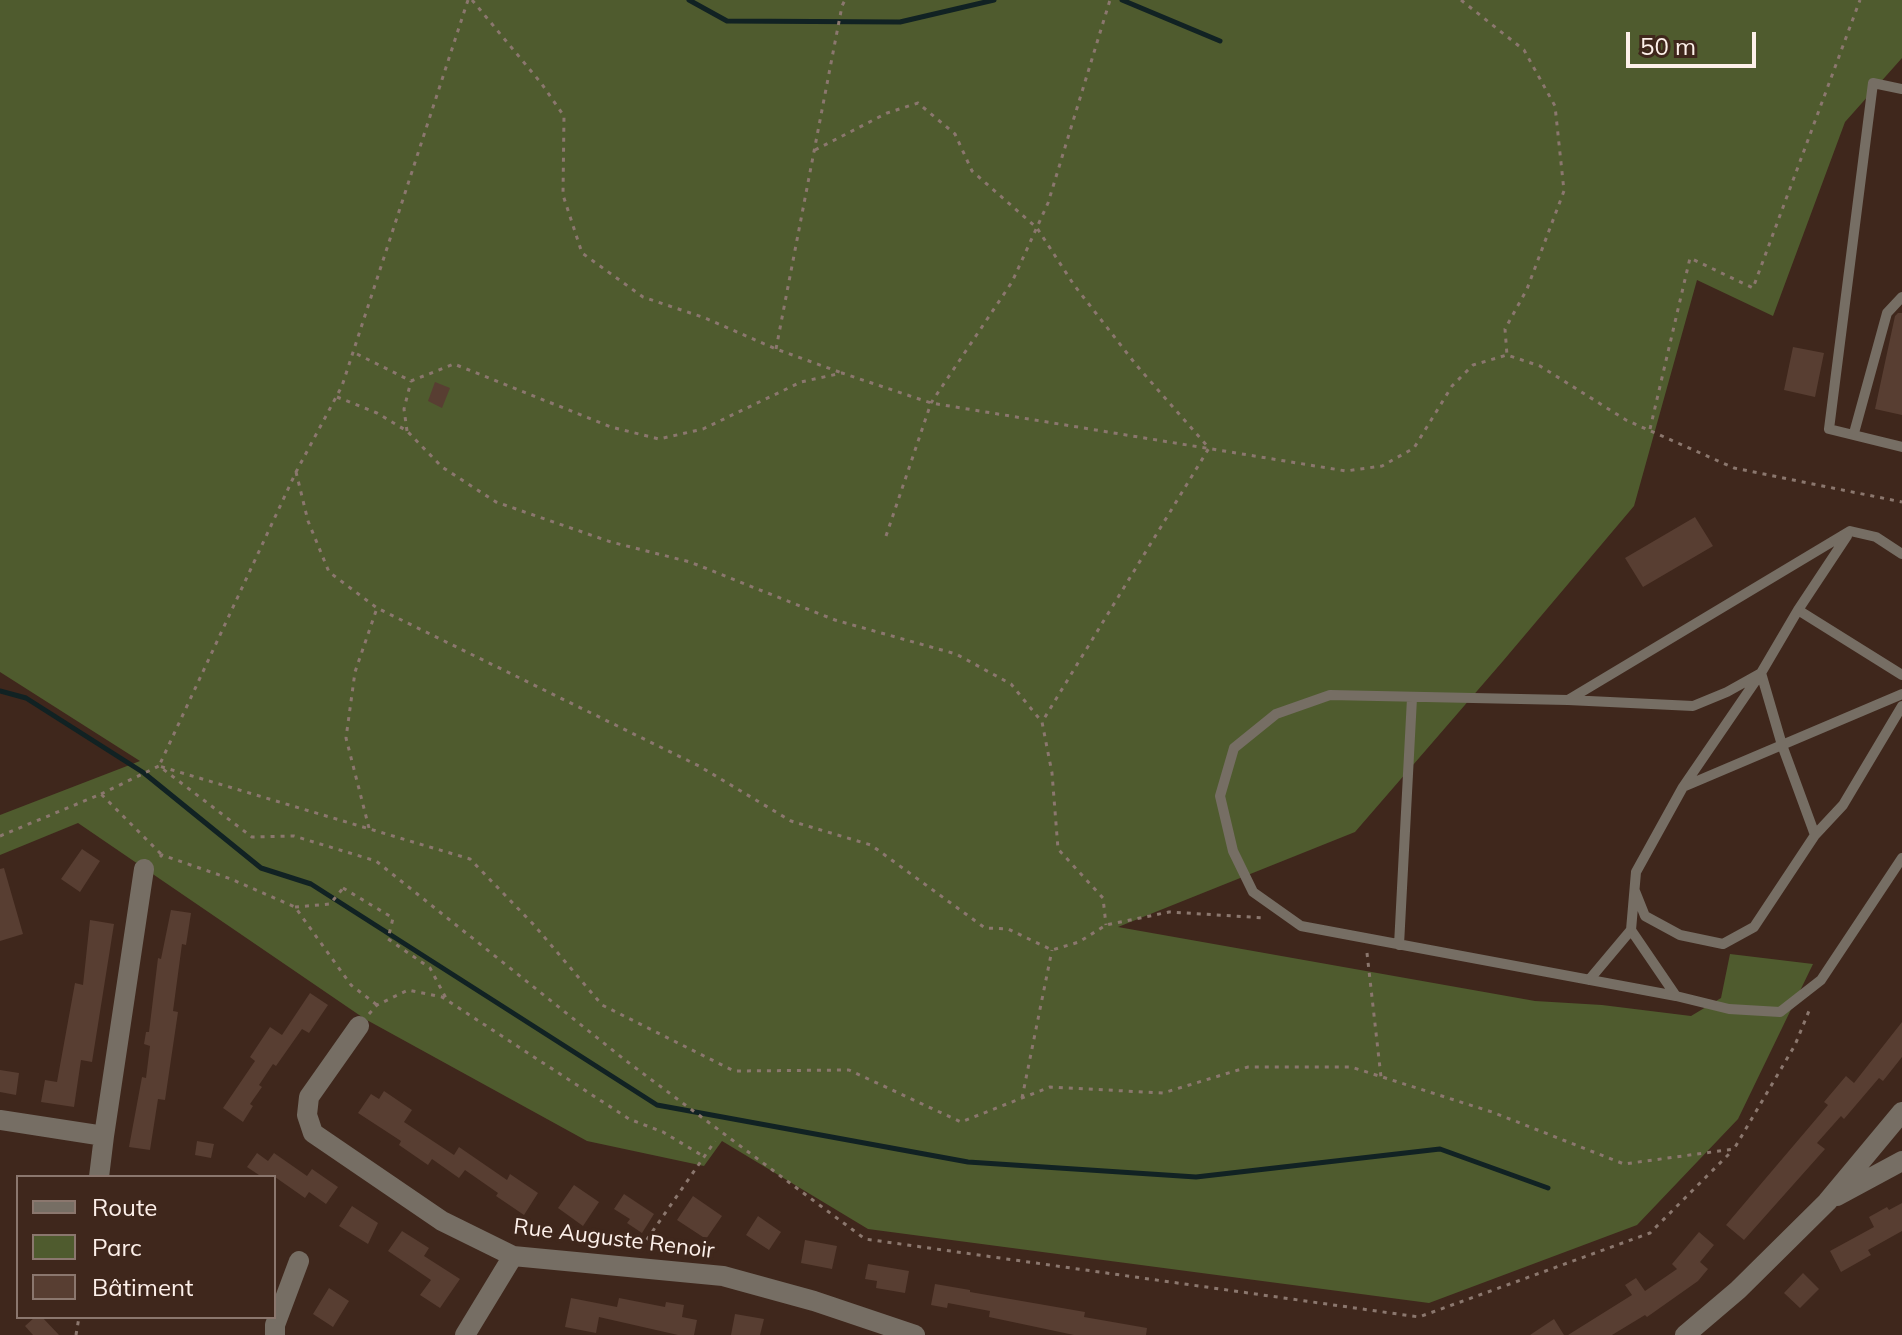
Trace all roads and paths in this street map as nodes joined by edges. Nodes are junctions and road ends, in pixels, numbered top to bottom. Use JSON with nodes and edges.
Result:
{"nodes":[{"id":1,"x":470,"y":0,"type":"edge"},
{"id":2,"x":845,"y":0,"type":"edge"},
{"id":3,"x":1110,"y":0,"type":"edge"},
{"id":4,"x":1461,"y":0,"type":"edge"},
{"id":5,"x":1860,"y":0,"type":"edge"},
{"id":6,"x":1902,"y":89,"type":"edge"},
{"id":7,"x":815,"y":150,"type":"junction"},
{"id":8,"x":1037,"y":228,"type":"junction"},
{"id":9,"x":1902,"y":297,"type":"edge"},
{"id":10,"x":776,"y":349,"type":"junction"},
{"id":11,"x":357,"y":354,"type":"dead end"},
{"id":12,"x":1507,"y":355,"type":"junction"},
{"id":13,"x":842,"y":373,"type":"junction"},
{"id":14,"x":411,"y":381,"type":"junction"},
{"id":15,"x":337,"y":397,"type":"junction"},
{"id":16,"x":931,"y":403,"type":"junction"},
{"id":17,"x":1650,"y":430,"type":"junction"},
{"id":18,"x":407,"y":431,"type":"junction"},
{"id":19,"x":1854,"y":433,"type":"junction"},
{"id":20,"x":1902,"y":447,"type":"edge"},
{"id":21,"x":1209,"y":448,"type":"junction"},
{"id":22,"x":296,"y":472,"type":"junction"},
{"id":23,"x":1902,"y":502,"type":"edge"},
{"id":24,"x":1850,"y":531,"type":"junction"},
{"id":25,"x":886,"y":536,"type":"dead end"},
{"id":26,"x":1902,"y":554,"type":"edge"},
{"id":27,"x":377,"y":608,"type":"junction"},
{"id":28,"x":1798,"y":610,"type":"junction"},
{"id":29,"x":1761,"y":673,"type":"junction"},
{"id":30,"x":1902,"y":675,"type":"edge"},
{"id":31,"x":1902,"y":694,"type":"edge"},
{"id":32,"x":1412,"y":698,"type":"junction"},
{"id":33,"x":1568,"y":700,"type":"junction"},
{"id":34,"x":1902,"y":706,"type":"edge"},
{"id":35,"x":1042,"y":722,"type":"junction"},
{"id":36,"x":1782,"y":745,"type":"junction"},
{"id":37,"x":159,"y":766,"type":"junction"},
{"id":38,"x":1683,"y":787,"type":"junction"},
{"id":39,"x":101,"y":794,"type":"junction"},
{"id":40,"x":369,"y":828,"type":"junction"},
{"id":41,"x":1815,"y":835,"type":"junction"},
{"id":42,"x":0,"y":836,"type":"edge"},
{"id":43,"x":162,"y":855,"type":"junction"},
{"id":44,"x":1902,"y":858,"type":"edge"},
{"id":45,"x":144,"y":869,"type":"joint"},
{"id":46,"x":1635,"y":891,"type":"junction"},
{"id":47,"x":295,"y":907,"type":"junction"},
{"id":48,"x":1292,"y":920,"type":"junction"},
{"id":49,"x":1106,"y":925,"type":"junction"},
{"id":50,"x":1631,"y":930,"type":"junction"},
{"id":51,"x":1365,"y":938,"type":"junction"},
{"id":52,"x":1399,"y":945,"type":"junction"},
{"id":53,"x":1052,"y":950,"type":"junction"},
{"id":54,"x":1589,"y":980,"type":"junction"},
{"id":55,"x":1821,"y":980,"type":"junction"},
{"id":56,"x":1676,"y":996,"type":"junction"},
{"id":57,"x":447,"y":1000,"type":"junction"},
{"id":58,"x":377,"y":1005,"type":"junction"},
{"id":59,"x":359,"y":1026,"type":"joint"},
{"id":60,"x":1381,"y":1077,"type":"junction"},
{"id":61,"x":1022,"y":1098,"type":"junction"},
{"id":62,"x":1902,"y":1112,"type":"edge"},
{"id":63,"x":0,"y":1120,"type":"edge"},
{"id":64,"x":104,"y":1136,"type":"junction"},
{"id":65,"x":715,"y":1141,"type":"dead end"},
{"id":66,"x":1734,"y":1149,"type":"junction"},
{"id":67,"x":703,"y":1156,"type":"junction"},
{"id":68,"x":1902,"y":1161,"type":"edge"},
{"id":69,"x":99,"y":1175,"type":"edge"},
{"id":70,"x":1827,"y":1202,"type":"junction"},
{"id":71,"x":513,"y":1256,"type":"junction"},
{"id":72,"x":299,"y":1261,"type":"dead end"},
{"id":73,"x":628,"y":1268,"type":"junction"},
{"id":74,"x":275,"y":1335,"type":"edge"},
{"id":75,"x":465,"y":1335,"type":"edge"},
{"id":76,"x":915,"y":1335,"type":"edge"},
{"id":77,"x":1685,"y":1335,"type":"edge"}],
"edges":[{"from":1,"to":10,"type":"path"},
{"from":1,"to":15,"type":"path"},
{"from":2,"to":7,"type":"path"},
{"from":3,"to":8,"type":"path"},
{"from":4,"to":12,"type":"path"},
{"from":5,"to":17,"type":"path"},
{"from":6,"to":19,"type":"lane"},
{"from":7,"to":8,"type":"path"},
{"from":7,"to":10,"type":"path"},
{"from":8,"to":16,"type":"path"},
{"from":8,"to":21,"type":"path"},
{"from":9,"to":19,"type":"lane"},
{"from":10,"to":13,"type":"path"},
{"from":11,"to":14,"type":"path"},
{"from":12,"to":17,"type":"path"},
{"from":12,"to":21,"type":"path"},
{"from":13,"to":14,"type":"path"},
{"from":13,"to":16,"type":"path"},
{"from":14,"to":18,"type":"path"},
{"from":15,"to":18,"type":"path"},
{"from":15,"to":22,"type":"path"},
{"from":16,"to":21,"type":"path"},
{"from":16,"to":25,"type":"path"},
{"from":17,"to":23,"type":"path"},
{"from":18,"to":35,"type":"path"},
{"from":19,"to":20,"type":"lane"},
{"from":21,"to":35,"type":"path"},
{"from":22,"to":27,"type":"path"},
{"from":22,"to":37,"type":"path"},
{"from":24,"to":26,"type":"lane"},
{"from":24,"to":28,"type":"lane"},
{"from":24,"to":33,"type":"lane"},
{"from":27,"to":40,"type":"path"},
{"from":27,"to":53,"type":"path"},
{"from":28,"to":29,"type":"lane"},
{"from":28,"to":30,"type":"lane"},
{"from":29,"to":33,"type":"lane"},
{"from":29,"to":36,"type":"lane"},
{"from":29,"to":38,"type":"lane"},
{"from":31,"to":36,"type":"lane"},
{"from":32,"to":33,"type":"lane"},
{"from":32,"to":48,"type":"lane"},
{"from":32,"to":52,"type":"lane"},
{"from":34,"to":41,"type":"lane"},
{"from":35,"to":49,"type":"path"},
{"from":36,"to":38,"type":"lane"},
{"from":36,"to":41,"type":"lane"},
{"from":37,"to":39,"type":"path"},
{"from":37,"to":40,"type":"path"},
{"from":37,"to":66,"type":"path"},
{"from":38,"to":46,"type":"lane"},
{"from":39,"to":42,"type":"path"},
{"from":39,"to":43,"type":"path"},
{"from":40,"to":61,"type":"path"},
{"from":41,"to":46,"type":"lane"},
{"from":43,"to":45,"type":"path"},
{"from":43,"to":47,"type":"path"},
{"from":44,"to":55,"type":"lane"},
{"from":45,"to":64,"type":"street"},
{"from":46,"to":50,"type":"lane"},
{"from":47,"to":57,"type":"path"},
{"from":47,"to":58,"type":"path"},
{"from":48,"to":49,"type":"path"},
{"from":48,"to":51,"type":"lane"},
{"from":49,"to":53,"type":"path"},
{"from":50,"to":54,"type":"lane"},
{"from":50,"to":56,"type":"lane"},
{"from":51,"to":52,"type":"lane"},
{"from":51,"to":60,"type":"path"},
{"from":52,"to":54,"type":"lane"},
{"from":53,"to":61,"type":"path"},
{"from":54,"to":56,"type":"lane"},
{"from":55,"to":56,"type":"lane"},
{"from":55,"to":66,"type":"path"},
{"from":57,"to":58,"type":"path"},
{"from":57,"to":67,"type":"path"},
{"from":58,"to":59,"type":"path"},
{"from":59,"to":71,"type":"street","name":"Rue Auguste Renoir"},
{"from":60,"to":61,"type":"path"},
{"from":60,"to":66,"type":"path"},
{"from":62,"to":70,"type":"street"},
{"from":63,"to":64,"type":"street"},
{"from":64,"to":69,"type":"street"},
{"from":65,"to":67,"type":"path"},
{"from":67,"to":73,"type":"path"},
{"from":68,"to":70,"type":"street"},
{"from":70,"to":77,"type":"street"},
{"from":71,"to":73,"type":"street","name":"Rue Auguste Renoir"},
{"from":71,"to":75,"type":"street"},
{"from":72,"to":74,"type":"street"},
{"from":73,"to":76,"type":"street","name":"Rue Auguste Renoir"}]}
